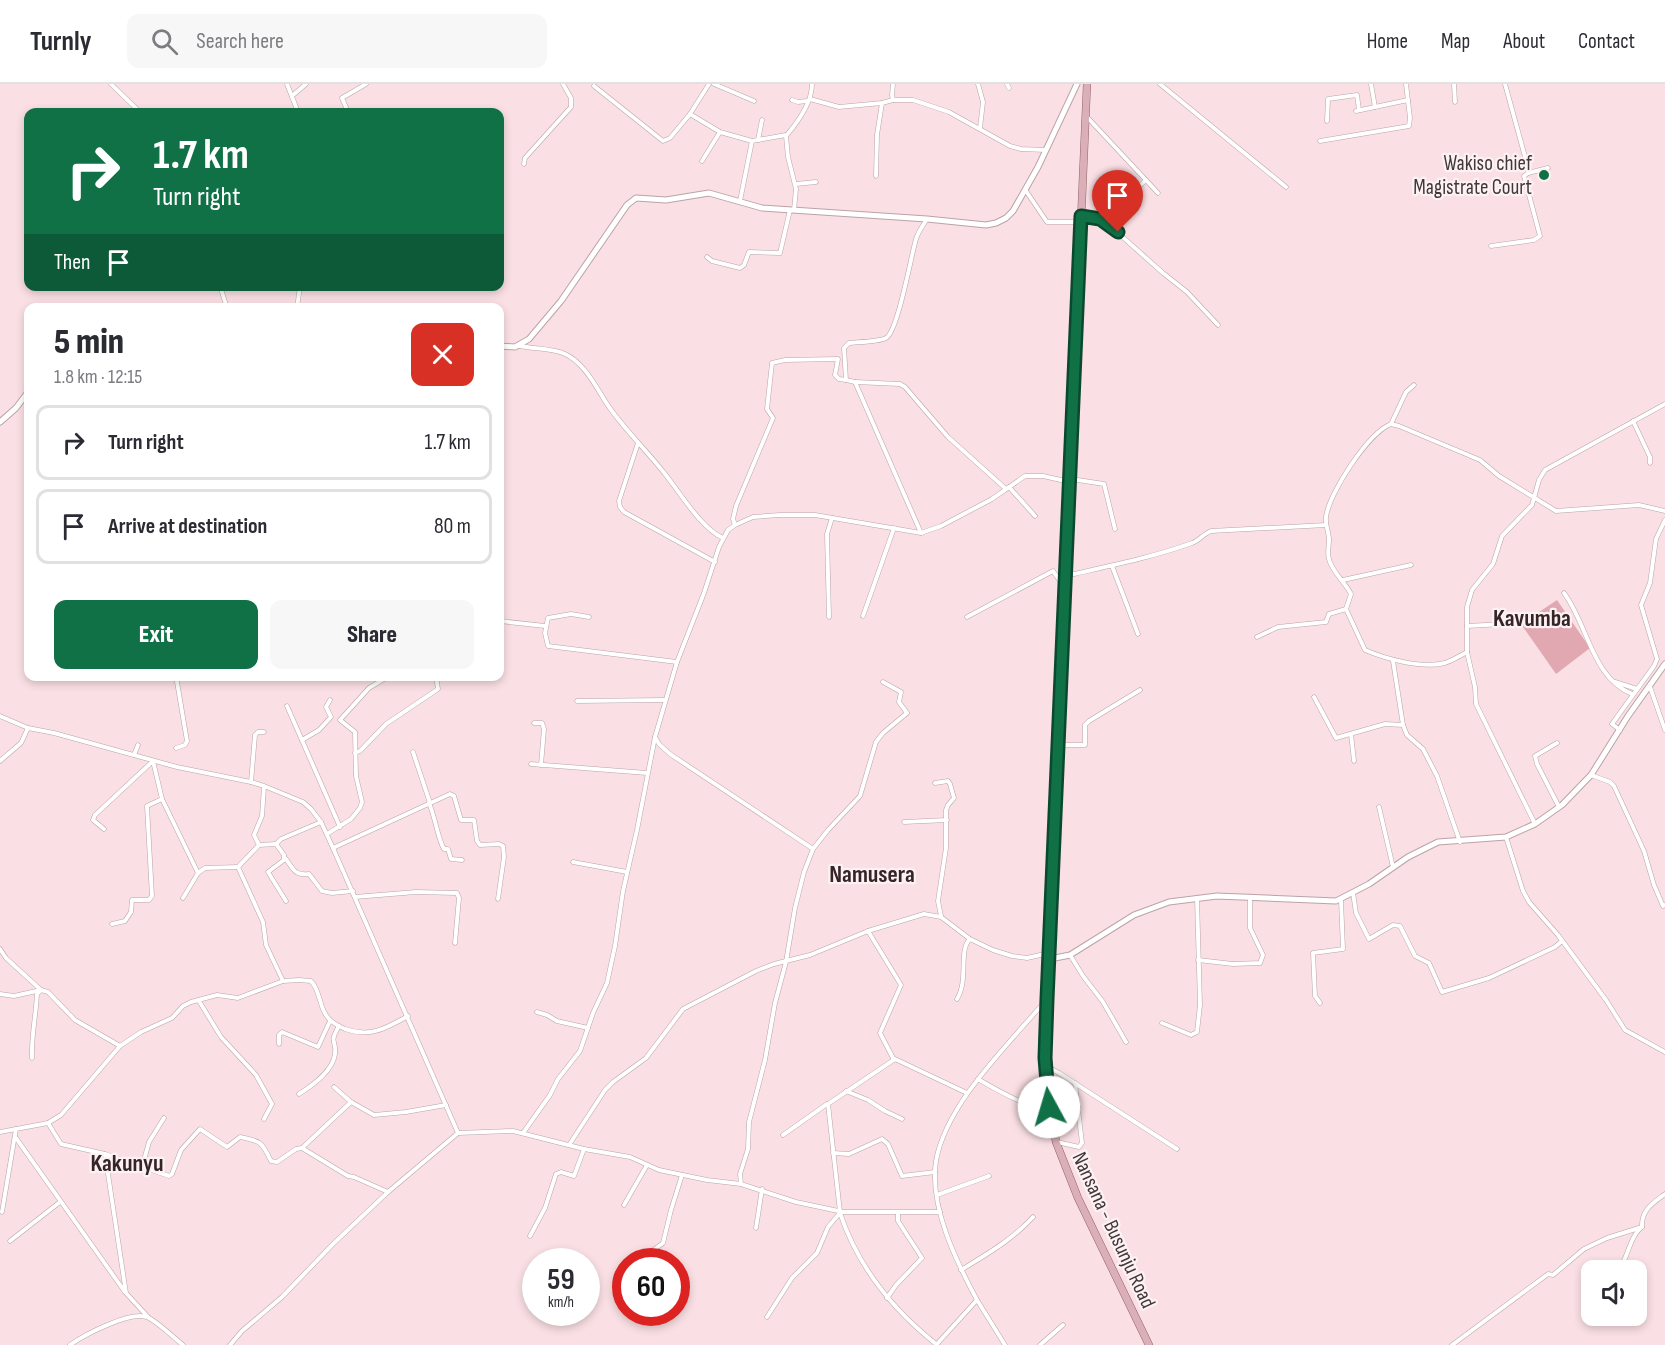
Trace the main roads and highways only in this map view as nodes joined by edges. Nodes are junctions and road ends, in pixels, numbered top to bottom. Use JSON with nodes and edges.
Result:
{"nodes":[{"id":1,"x":1087,"y":84,"type":"edge"},
{"id":2,"x":1149,"y":1345,"type":"edge"}],
"edges":[{"from":1,"to":2,"type":"main road","name":"Nansana - Busunju Road"}]}
